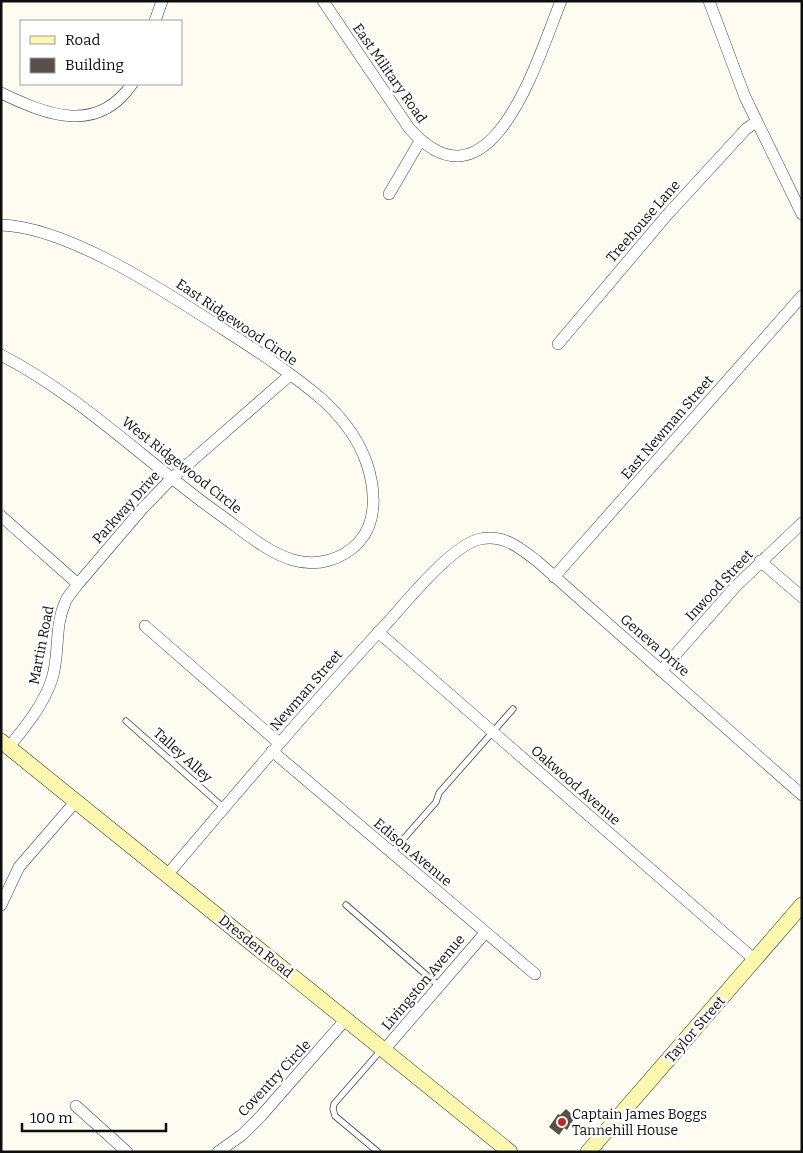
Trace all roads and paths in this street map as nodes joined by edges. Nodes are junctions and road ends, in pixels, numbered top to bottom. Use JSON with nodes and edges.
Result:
{"nodes":[{"id":1,"x":162,"y":1,"type":"edge"},
{"id":2,"x":322,"y":1,"type":"edge"},
{"id":3,"x":561,"y":1,"type":"edge"},
{"id":4,"x":708,"y":1,"type":"edge"},
{"id":5,"x":155,"y":20,"type":"edge"},
{"id":6,"x":131,"y":85,"type":"edge"},
{"id":7,"x":1,"y":93,"type":"edge"},
{"id":8,"x":756,"y":122,"type":"junction"},
{"id":9,"x":420,"y":141,"type":"junction"},
{"id":10,"x":389,"y":194,"type":"dead end"},
{"id":11,"x":802,"y":214,"type":"edge"},
{"id":12,"x":1,"y":225,"type":"edge"},
{"id":13,"x":802,"y":296,"type":"edge"},
{"id":14,"x":558,"y":344,"type":"dead end"},
{"id":15,"x":1,"y":355,"type":"edge"},
{"id":16,"x":290,"y":375,"type":"junction"},
{"id":17,"x":171,"y":479,"type":"junction"},
{"id":18,"x":1,"y":516,"type":"edge"},
{"id":19,"x":802,"y":523,"type":"edge"},
{"id":20,"x":479,"y":539,"type":"joint"},
{"id":21,"x":352,"y":548,"type":"joint"},
{"id":22,"x":760,"y":561,"type":"junction"},
{"id":23,"x":554,"y":577,"type":"junction"},
{"id":24,"x":78,"y":584,"type":"junction"},
{"id":25,"x":802,"y":597,"type":"edge"},
{"id":26,"x":145,"y":626,"type":"dead end"},
{"id":27,"x":378,"y":632,"type":"junction"},
{"id":28,"x":661,"y":671,"type":"junction"},
{"id":29,"x":514,"y":709,"type":"dead end"},
{"id":30,"x":126,"y":721,"type":"dead end"},
{"id":31,"x":493,"y":732,"type":"junction"},
{"id":32,"x":5,"y":744,"type":"edge"},
{"id":33,"x":276,"y":747,"type":"junction"},
{"id":34,"x":802,"y":795,"type":"edge"},
{"id":35,"x":76,"y":801,"type":"junction"},
{"id":36,"x":224,"y":808,"type":"junction"},
{"id":37,"x":392,"y":852,"type":"junction"},
{"id":38,"x":168,"y":874,"type":"junction"},
{"id":39,"x":1,"y":905,"type":"edge"},
{"id":40,"x":346,"y":906,"type":"dead end"},
{"id":41,"x":802,"y":906,"type":"edge"},
{"id":42,"x":484,"y":933,"type":"junction"},
{"id":43,"x":755,"y":960,"type":"junction"},
{"id":44,"x":535,"y":974,"type":"dead end"},
{"id":45,"x":439,"y":986,"type":"junction"},
{"id":46,"x":346,"y":1019,"type":"junction"},
{"id":47,"x":384,"y":1049,"type":"junction"},
{"id":48,"x":76,"y":1106,"type":"dead end"},
{"id":49,"x":127,"y":1152,"type":"edge"},
{"id":50,"x":218,"y":1152,"type":"edge"},
{"id":51,"x":378,"y":1152,"type":"edge"},
{"id":52,"x":510,"y":1152,"type":"edge"},
{"id":53,"x":588,"y":1152,"type":"edge"}],
"edges":[{"from":1,"to":5,"type":"street"},
{"from":2,"to":9,"type":"street","name":"East Military Road"},
{"from":3,"to":9,"type":"street","name":"East Military Road"},
{"from":4,"to":8,"type":"street"},
{"from":6,"to":7,"type":"street"},
{"from":8,"to":11,"type":"street"},
{"from":8,"to":14,"type":"street","name":"Treehouse Lane"},
{"from":9,"to":10,"type":"street"},
{"from":12,"to":16,"type":"street","name":"East Ridgewood Circle"},
{"from":13,"to":23,"type":"street","name":"East Newman Street"},
{"from":15,"to":17,"type":"street","name":"West Ridgewood Circle"},
{"from":16,"to":17,"type":"street","name":"Parkway Drive"},
{"from":16,"to":21,"type":"street","name":"East Ridgewood Circle"},
{"from":17,"to":21,"type":"street","name":"West Ridgewood Circle"},
{"from":17,"to":24,"type":"street","name":"Parkway Drive"},
{"from":18,"to":24,"type":"street"},
{"from":19,"to":22,"type":"street","name":"Inwood Street"},
{"from":20,"to":23,"type":"street","name":"Geneva Drive"},
{"from":20,"to":27,"type":"street","name":"Newman Street"},
{"from":22,"to":25,"type":"street"},
{"from":22,"to":28,"type":"street","name":"Inwood Street"},
{"from":23,"to":28,"type":"street","name":"Geneva Drive"},
{"from":24,"to":32,"type":"street","name":"Martin Road"},
{"from":26,"to":33,"type":"street","name":"Edison Avenue"},
{"from":27,"to":31,"type":"street","name":"Oakwood Avenue"},
{"from":27,"to":33,"type":"street","name":"Newman Street"},
{"from":28,"to":34,"type":"street","name":"Geneva Drive"},
{"from":29,"to":31,"type":"lane"},
{"from":30,"to":36,"type":"lane","name":"Talley Alley"},
{"from":31,"to":37,"type":"lane"},
{"from":31,"to":43,"type":"street","name":"Oakwood Avenue"},
{"from":32,"to":35,"type":"street","name":"Dresden Road"},
{"from":33,"to":36,"type":"street","name":"Newman Street"},
{"from":33,"to":37,"type":"street","name":"Edison Avenue"},
{"from":35,"to":38,"type":"street","name":"Dresden Road"},
{"from":35,"to":39,"type":"street"},
{"from":36,"to":38,"type":"street","name":"Newman Street"},
{"from":37,"to":42,"type":"street","name":"Edison Avenue"},
{"from":38,"to":46,"type":"street","name":"Dresden Road"},
{"from":40,"to":45,"type":"lane"},
{"from":41,"to":43,"type":"street","name":"Taylor Street"},
{"from":42,"to":44,"type":"street","name":"Edison Avenue"},
{"from":42,"to":45,"type":"street","name":"Livingston Avenue"},
{"from":43,"to":53,"type":"street","name":"Taylor Street"},
{"from":45,"to":47,"type":"street","name":"Livingston Avenue"},
{"from":46,"to":47,"type":"street","name":"Dresden Road"},
{"from":46,"to":50,"type":"street","name":"Coventry Circle"},
{"from":47,"to":51,"type":"lane"},
{"from":47,"to":52,"type":"street","name":"Dresden Road"},
{"from":48,"to":49,"type":"street"}]}
